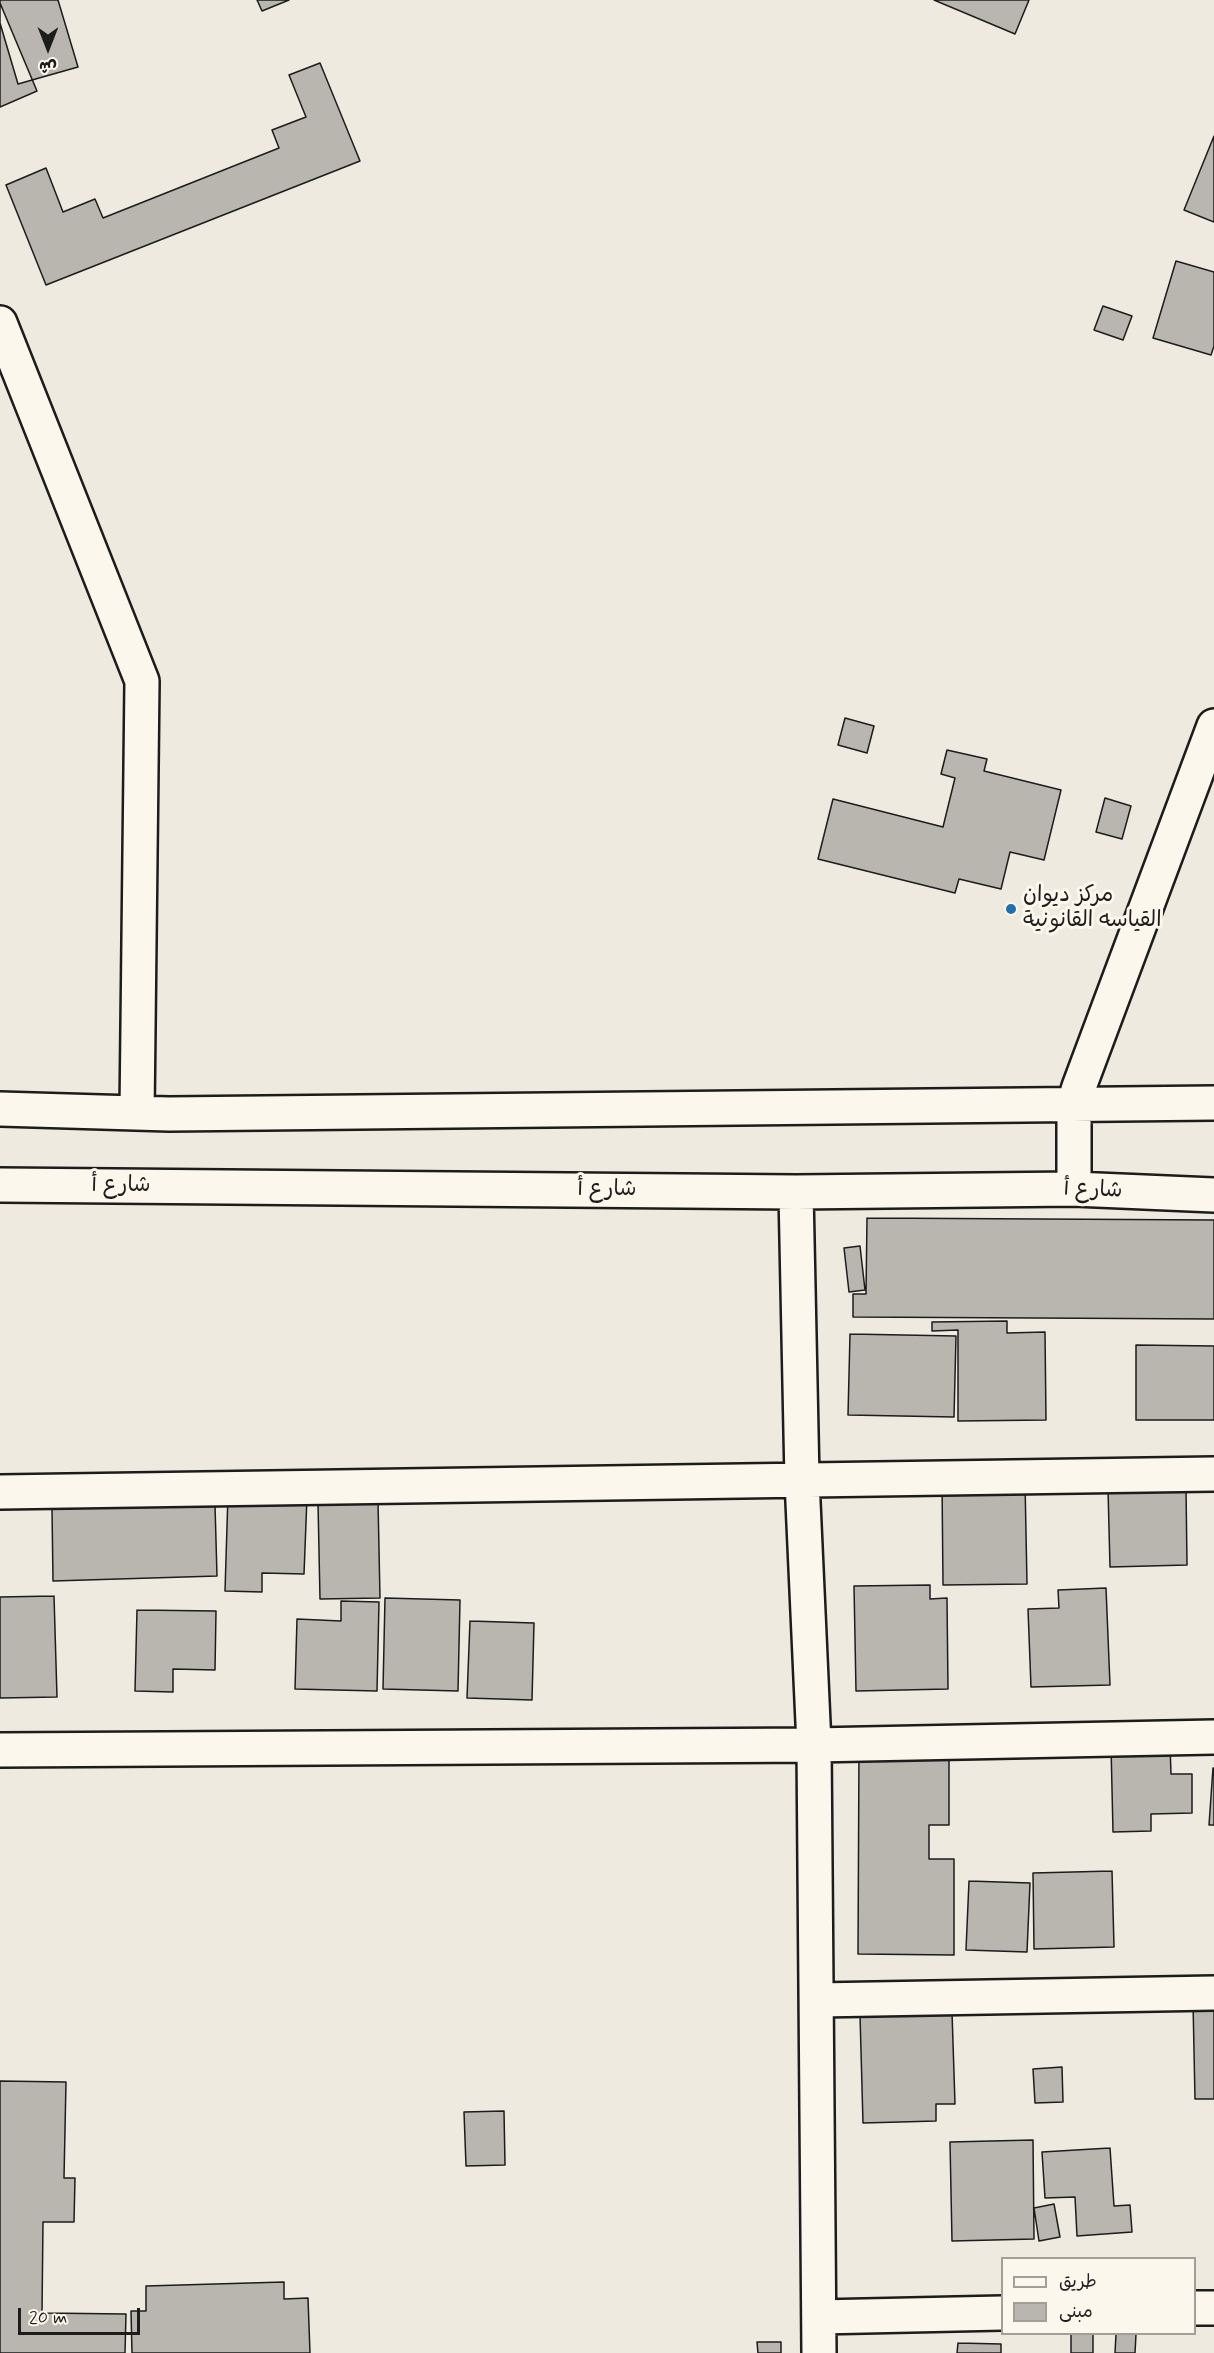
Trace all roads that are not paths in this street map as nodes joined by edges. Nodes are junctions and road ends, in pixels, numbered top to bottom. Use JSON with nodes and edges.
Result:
{"nodes":[{"id":1,"x":0,"y":323,"type":"edge"},
{"id":2,"x":1214,"y":726,"type":"edge"},
{"id":3,"x":1074,"y":1103,"type":"junction"},
{"id":4,"x":1214,"y":1103,"type":"edge"},
{"id":5,"x":0,"y":1109,"type":"edge"},
{"id":6,"x":137,"y":1113,"type":"junction"},
{"id":7,"x":0,"y":1185,"type":"edge"},
{"id":8,"x":1074,"y":1189,"type":"junction"},
{"id":9,"x":796,"y":1192,"type":"junction"},
{"id":10,"x":1214,"y":1195,"type":"edge"},
{"id":11,"x":1214,"y":1474,"type":"edge"},
{"id":12,"x":802,"y":1480,"type":"junction"},
{"id":13,"x":0,"y":1492,"type":"edge"},
{"id":14,"x":1214,"y":1737,"type":"edge"},
{"id":15,"x":814,"y":1745,"type":"junction"},
{"id":16,"x":0,"y":1750,"type":"edge"},
{"id":17,"x":1214,"y":1993,"type":"edge"},
{"id":18,"x":818,"y":2000,"type":"junction"},
{"id":19,"x":1196,"y":2308,"type":"edge"},
{"id":20,"x":1214,"y":2308,"type":"edge"},
{"id":21,"x":1001,"y":2313,"type":"edge"},
{"id":22,"x":819,"y":2317,"type":"junction"},
{"id":23,"x":819,"y":2353,"type":"edge"}],
"edges":[{"from":1,"to":6,"type":"street"},
{"from":2,"to":3,"type":"street"},
{"from":3,"to":4,"type":"street"},
{"from":3,"to":6,"type":"street"},
{"from":3,"to":8,"type":"street"},
{"from":5,"to":6,"type":"street"},
{"from":7,"to":9,"type":"street","name":"شارع أ"},
{"from":8,"to":9,"type":"street","name":"شارع أ"},
{"from":8,"to":10,"type":"street","name":"شارع أ"},
{"from":9,"to":12,"type":"street"},
{"from":11,"to":12,"type":"street"},
{"from":12,"to":13,"type":"street"},
{"from":12,"to":15,"type":"street"},
{"from":14,"to":15,"type":"street"},
{"from":15,"to":16,"type":"street"},
{"from":15,"to":18,"type":"street"},
{"from":17,"to":18,"type":"street"},
{"from":18,"to":22,"type":"street"},
{"from":19,"to":20,"type":"street"},
{"from":21,"to":22,"type":"street"},
{"from":22,"to":23,"type":"street"}]}
